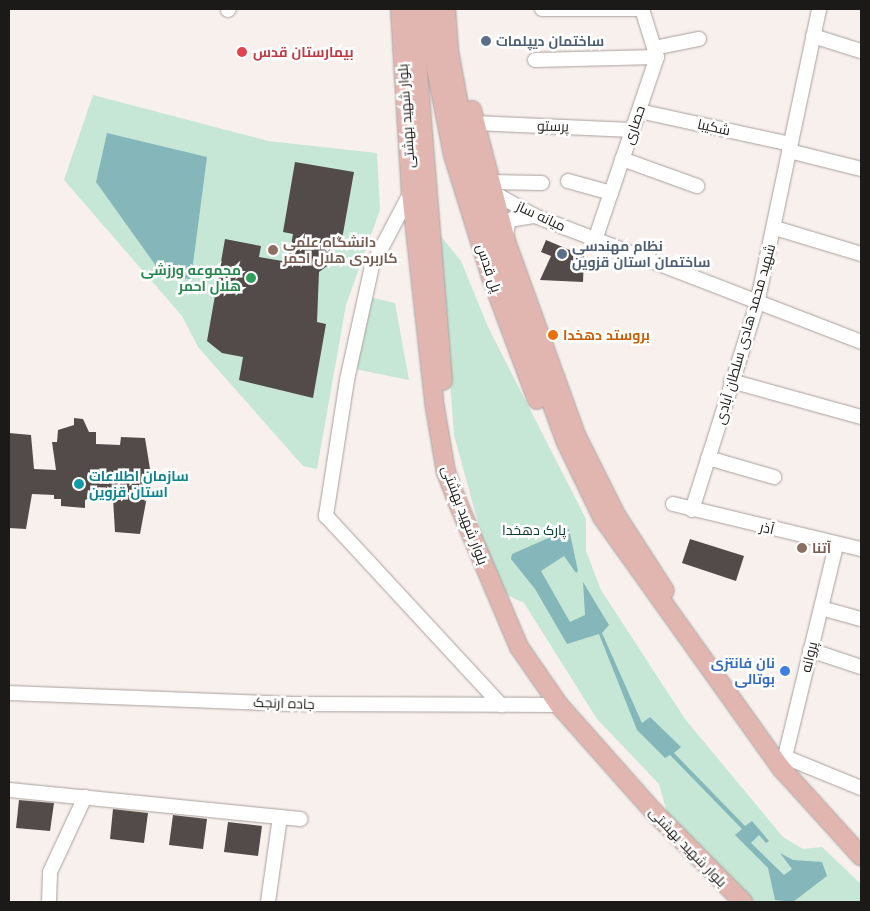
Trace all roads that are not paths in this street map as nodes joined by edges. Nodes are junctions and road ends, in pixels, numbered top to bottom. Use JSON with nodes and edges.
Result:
{"nodes":[{"id":1,"x":400,"y":9,"type":"edge"},
{"id":2,"x":413,"y":9,"type":"edge"},
{"id":3,"x":430,"y":9,"type":"edge"},
{"id":4,"x":446,"y":9,"type":"edge"},
{"id":5,"x":456,"y":9,"type":"edge"},
{"id":6,"x":542,"y":9,"type":"edge"},
{"id":7,"x":642,"y":9,"type":"edge"},
{"id":8,"x":819,"y":9,"type":"edge"},
{"id":9,"x":813,"y":36,"type":"junction"},
{"id":10,"x":699,"y":39,"type":"dead end"},
{"id":11,"x":861,"y":51,"type":"edge"},
{"id":12,"x":655,"y":52,"type":"junction"},
{"id":13,"x":535,"y":60,"type":"dead end"},
{"id":14,"x":638,"y":111,"type":"junction"},
{"id":15,"x":474,"y":123,"type":"junction"},
{"id":16,"x":632,"y":130,"type":"junction"},
{"id":17,"x":790,"y":147,"type":"junction"},
{"id":18,"x":622,"y":159,"type":"junction"},
{"id":19,"x":861,"y":169,"type":"edge"},
{"id":20,"x":568,"y":181,"type":"dead end"},
{"id":21,"x":542,"y":183,"type":"dead end"},
{"id":22,"x":697,"y":186,"type":"dead end"},
{"id":23,"x":492,"y":187,"type":"junction"},
{"id":24,"x":411,"y":192,"type":"junction"},
{"id":25,"x":611,"y":192,"type":"junction"},
{"id":26,"x":535,"y":216,"type":"junction"},
{"id":27,"x":775,"y":228,"type":"junction"},
{"id":28,"x":595,"y":240,"type":"junction"},
{"id":29,"x":507,"y":244,"type":"junction"},
{"id":30,"x":861,"y":254,"type":"edge"},
{"id":31,"x":756,"y":304,"type":"junction"},
{"id":32,"x":861,"y":342,"type":"edge"},
{"id":33,"x":731,"y":381,"type":"junction"},
{"id":34,"x":861,"y":417,"type":"edge"},
{"id":35,"x":708,"y":458,"type":"junction"},
{"id":36,"x":774,"y":477,"type":"dead end"},
{"id":37,"x":457,"y":501,"type":"junction"},
{"id":38,"x":672,"y":504,"type":"dead end"},
{"id":39,"x":597,"y":507,"type":"junction"},
{"id":40,"x":692,"y":510,"type":"junction"},
{"id":41,"x":836,"y":545,"type":"junction"},
{"id":42,"x":861,"y":550,"type":"edge"},
{"id":43,"x":821,"y":608,"type":"junction"},
{"id":44,"x":861,"y":619,"type":"edge"},
{"id":45,"x":695,"y":642,"type":"junction"},
{"id":46,"x":810,"y":650,"type":"junction"},
{"id":47,"x":861,"y":667,"type":"edge"},
{"id":48,"x":9,"y":693,"type":"edge"},
{"id":49,"x":501,"y":705,"type":"junction"},
{"id":50,"x":559,"y":705,"type":"junction"},
{"id":51,"x":783,"y":763,"type":"junction"},
{"id":52,"x":861,"y":788,"type":"edge"},
{"id":53,"x":9,"y":790,"type":"edge"},
{"id":54,"x":85,"y":797,"type":"junction"},
{"id":55,"x":280,"y":817,"type":"junction"},
{"id":56,"x":301,"y":819,"type":"dead end"},
{"id":57,"x":861,"y":856,"type":"edge"},
{"id":58,"x":49,"y":902,"type":"edge"},
{"id":59,"x":268,"y":902,"type":"edge"},
{"id":60,"x":743,"y":902,"type":"edge"}],
"edges":[{"from":1,"to":24,"type":"main road","name":"بلوار شهید بهشتی"},
{"from":2,"to":37,"type":"main road"},
{"from":3,"to":39,"type":"main road","name":"پل قدس"},
{"from":4,"to":39,"type":"main road","name":"پل قدس"},
{"from":5,"to":15,"type":"main road"},
{"from":6,"to":7,"type":"street"},
{"from":7,"to":12,"type":"street"},
{"from":8,"to":9,"type":"street","name":"شهید محمد هادی سلطان آبادی"},
{"from":9,"to":11,"type":"street"},
{"from":9,"to":17,"type":"street","name":"شهید محمد هادی سلطان آبادی"},
{"from":10,"to":12,"type":"street"},
{"from":12,"to":13,"type":"street"},
{"from":12,"to":14,"type":"street","name":"حصاری"},
{"from":14,"to":16,"type":"street","name":"حصاری"},
{"from":14,"to":17,"type":"street","name":"شکیبا"},
{"from":15,"to":16,"type":"street","name":"پرستو"},
{"from":15,"to":23,"type":"main road"},
{"from":16,"to":18,"type":"street","name":"حصاری"},
{"from":17,"to":19,"type":"street","name":"شکیبا"},
{"from":17,"to":27,"type":"street","name":"شهید محمد هادی سلطان آبادی"},
{"from":18,"to":22,"type":"street"},
{"from":18,"to":25,"type":"street","name":"حصاری"},
{"from":20,"to":25,"type":"street"},
{"from":21,"to":23,"type":"street"},
{"from":23,"to":26,"type":"street","name":"میانه ساز"},
{"from":23,"to":29,"type":"main road"},
{"from":24,"to":37,"type":"main road","name":"بلوار شهید بهشتی"},
{"from":24,"to":49,"type":"street"},
{"from":25,"to":28,"type":"street","name":"حصاری"},
{"from":26,"to":28,"type":"street","name":"میانه ساز"},
{"from":26,"to":29,"type":"street"},
{"from":27,"to":30,"type":"street"},
{"from":27,"to":31,"type":"street","name":"شهید محمد هادی سلطان آبادی"},
{"from":28,"to":31,"type":"street","name":"میانه ساز"},
{"from":29,"to":45,"type":"main road"},
{"from":31,"to":32,"type":"street","name":"میانه ساز"},
{"from":31,"to":33,"type":"street","name":"شهید محمد هادی سلطان آبادی"},
{"from":33,"to":34,"type":"street"},
{"from":33,"to":35,"type":"street","name":"شهید محمد هادی سلطان آبادی"},
{"from":35,"to":36,"type":"street"},
{"from":35,"to":40,"type":"street","name":"شهید محمد هادی سلطان آبادی"},
{"from":37,"to":50,"type":"main road","name":"بلوار شهید بهشتی"},
{"from":38,"to":40,"type":"street","name":"آذر"},
{"from":39,"to":45,"type":"main road","name":"پل قدس"},
{"from":40,"to":41,"type":"street","name":"آذر"},
{"from":41,"to":42,"type":"street","name":"آذر"},
{"from":41,"to":43,"type":"street","name":"پروانه"},
{"from":43,"to":44,"type":"street"},
{"from":43,"to":46,"type":"street","name":"پروانه"},
{"from":45,"to":51,"type":"main road"},
{"from":46,"to":47,"type":"street"},
{"from":46,"to":51,"type":"street","name":"پروانه"},
{"from":48,"to":49,"type":"street","name":"جاده ارنجک"},
{"from":49,"to":50,"type":"street","name":"جاده ارنجک"},
{"from":50,"to":60,"type":"main road","name":"بلوار شهید بهشتی"},
{"from":51,"to":52,"type":"street"},
{"from":51,"to":57,"type":"main road"},
{"from":53,"to":54,"type":"street"},
{"from":54,"to":55,"type":"street"},
{"from":54,"to":58,"type":"street"},
{"from":55,"to":56,"type":"street"},
{"from":55,"to":59,"type":"street"}]}
